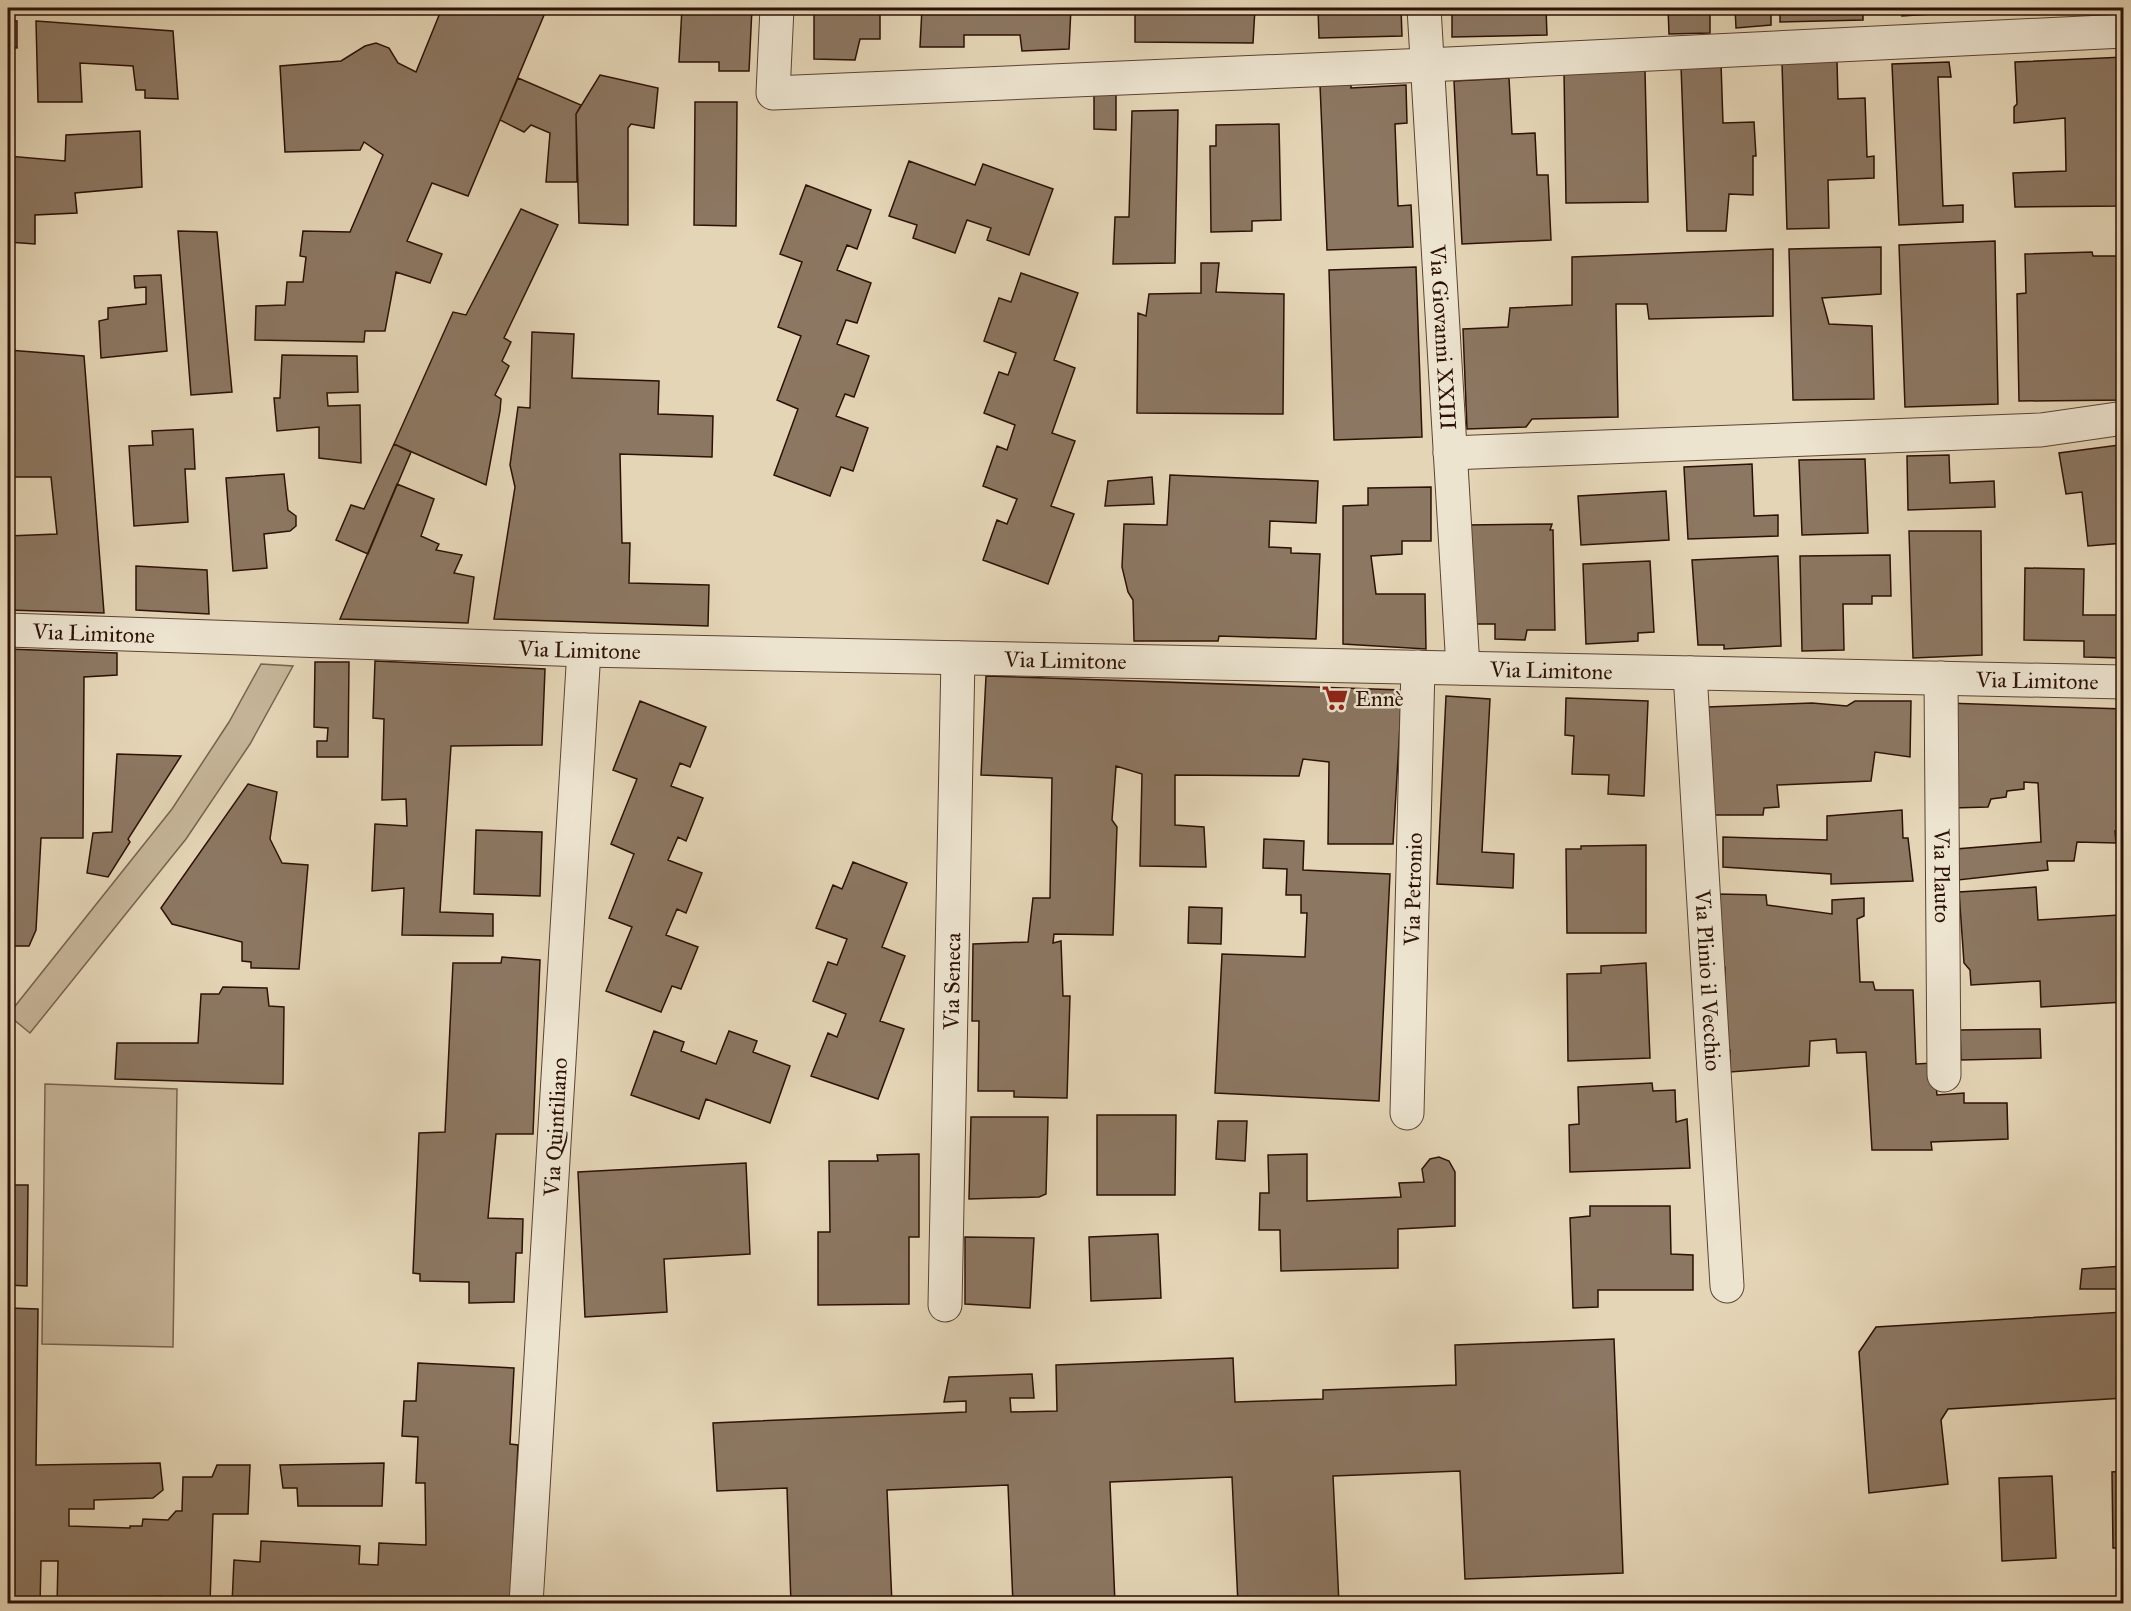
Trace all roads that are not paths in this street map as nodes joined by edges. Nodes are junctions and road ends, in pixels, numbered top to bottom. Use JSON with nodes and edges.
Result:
{"nodes":[{"id":1,"x":777,"y":8,"type":"edge"},
{"id":2,"x":1424,"y":8,"type":"edge"},
{"id":3,"x":2124,"y":31,"type":"edge"},
{"id":4,"x":1427,"y":65,"type":"junction"},
{"id":5,"x":2124,"y":418,"type":"edge"},
{"id":6,"x":1450,"y":453,"type":"junction"},
{"id":7,"x":8,"y":630,"type":"edge"},
{"id":8,"x":584,"y":650,"type":"junction"},
{"id":9,"x":958,"y":658,"type":"junction"},
{"id":10,"x":1419,"y":667,"type":"junction"},
{"id":11,"x":1462,"y":668,"type":"junction"},
{"id":12,"x":1690,"y":673,"type":"junction"},
{"id":13,"x":1941,"y":678,"type":"junction"},
{"id":14,"x":2124,"y":682,"type":"edge"},
{"id":15,"x":1944,"y":1075,"type":"dead end"},
{"id":16,"x":1407,"y":1113,"type":"dead end"},
{"id":17,"x":1727,"y":1286,"type":"dead end"},
{"id":18,"x":945,"y":1305,"type":"dead end"},
{"id":19,"x":526,"y":1604,"type":"edge"}],
"edges":[{"from":1,"to":4,"type":"street"},
{"from":2,"to":4,"type":"street","name":"Via Giovanni XXIII"},
{"from":3,"to":4,"type":"street"},
{"from":4,"to":6,"type":"street","name":"Via Giovanni XXIII"},
{"from":5,"to":6,"type":"street"},
{"from":6,"to":11,"type":"street","name":"Via Giovanni XXIII"},
{"from":7,"to":8,"type":"street","name":"Via Limitone"},
{"from":8,"to":9,"type":"street","name":"Via Limitone"},
{"from":8,"to":19,"type":"street","name":"Via Quintiliano"},
{"from":9,"to":10,"type":"street","name":"Via Limitone"},
{"from":9,"to":18,"type":"street","name":"Via Seneca"},
{"from":10,"to":11,"type":"street","name":"Via Limitone"},
{"from":10,"to":16,"type":"street","name":"Via Petronio"},
{"from":11,"to":12,"type":"street","name":"Via Limitone"},
{"from":12,"to":13,"type":"street","name":"Via Limitone"},
{"from":12,"to":17,"type":"street","name":"Via Plinio il Vecchio"},
{"from":13,"to":14,"type":"street","name":"Via Limitone"},
{"from":13,"to":15,"type":"street","name":"Via Plauto"}]}
